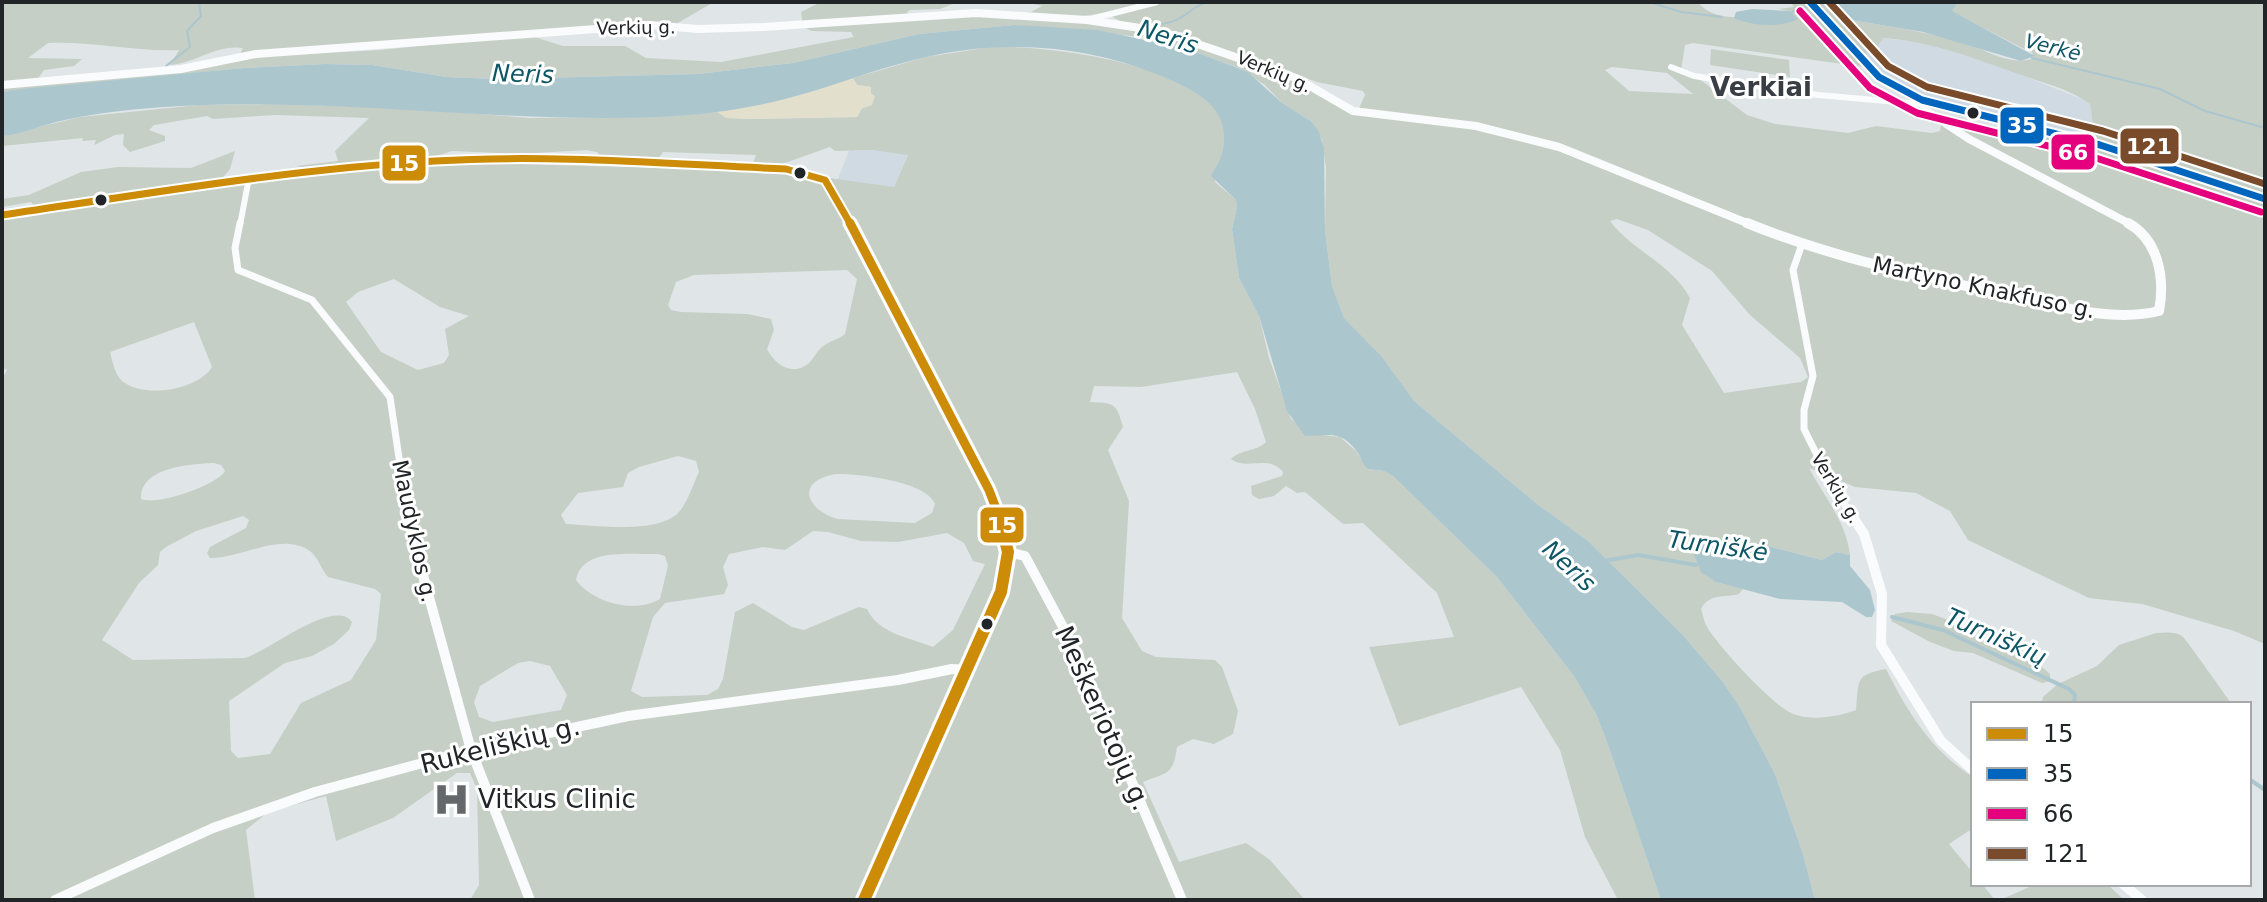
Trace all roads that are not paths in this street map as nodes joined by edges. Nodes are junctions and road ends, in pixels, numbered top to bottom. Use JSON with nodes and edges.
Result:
{"nodes":[{"id":1,"x":1157,"y":2,"type":"edge"},
{"id":2,"x":1810,"y":2,"type":"edge"},
{"id":3,"x":1087,"y":20,"type":"junction"},
{"id":4,"x":1671,"y":67,"type":"dead end"},
{"id":5,"x":2,"y":85,"type":"edge"},
{"id":6,"x":1922,"y":102,"type":"junction"},
{"id":7,"x":249,"y":178,"type":"junction"},
{"id":8,"x":2265,"y":199,"type":"edge"},
{"id":9,"x":2,"y":215,"type":"edge"},
{"id":10,"x":1802,"y":244,"type":"junction"},
{"id":11,"x":1008,"y":552,"type":"junction"},
{"id":12,"x":967,"y":670,"type":"junction"},
{"id":13,"x":471,"y":750,"type":"junction"},
{"id":14,"x":1971,"y":768,"type":"edge"},
{"id":15,"x":2125,"y":886,"type":"edge"},
{"id":16,"x":55,"y":900,"type":"edge"},
{"id":17,"x":530,"y":900,"type":"edge"},
{"id":18,"x":864,"y":900,"type":"edge"},
{"id":19,"x":1182,"y":900,"type":"edge"},
{"id":20,"x":2142,"y":900,"type":"edge"}],
"edges":[{"from":1,"to":3,"type":"street"},
{"from":2,"to":6,"type":"main road"},
{"from":3,"to":5,"type":"main road","name":"Verkių g."},
{"from":3,"to":10,"type":"main road","name":"Verkių g."},
{"from":4,"to":6,"type":"street"},
{"from":6,"to":8,"type":"main road"},
{"from":6,"to":10,"type":"main road","name":"Martyno Knakfuso g."},
{"from":7,"to":9,"type":"street"},
{"from":7,"to":11,"type":"street"},
{"from":7,"to":13,"type":"street","name":"Maudyklos g."},
{"from":10,"to":14,"type":"street","name":"Verkių g."},
{"from":11,"to":12,"type":"street"},
{"from":11,"to":19,"type":"street","name":"Meškeriotojų g."},
{"from":12,"to":13,"type":"street","name":"Rukeliškių g."},
{"from":12,"to":18,"type":"street"},
{"from":13,"to":16,"type":"street","name":"Rukeliškių g."},
{"from":13,"to":17,"type":"street","name":"Maudyklos g."},
{"from":15,"to":20,"type":"street"}]}
